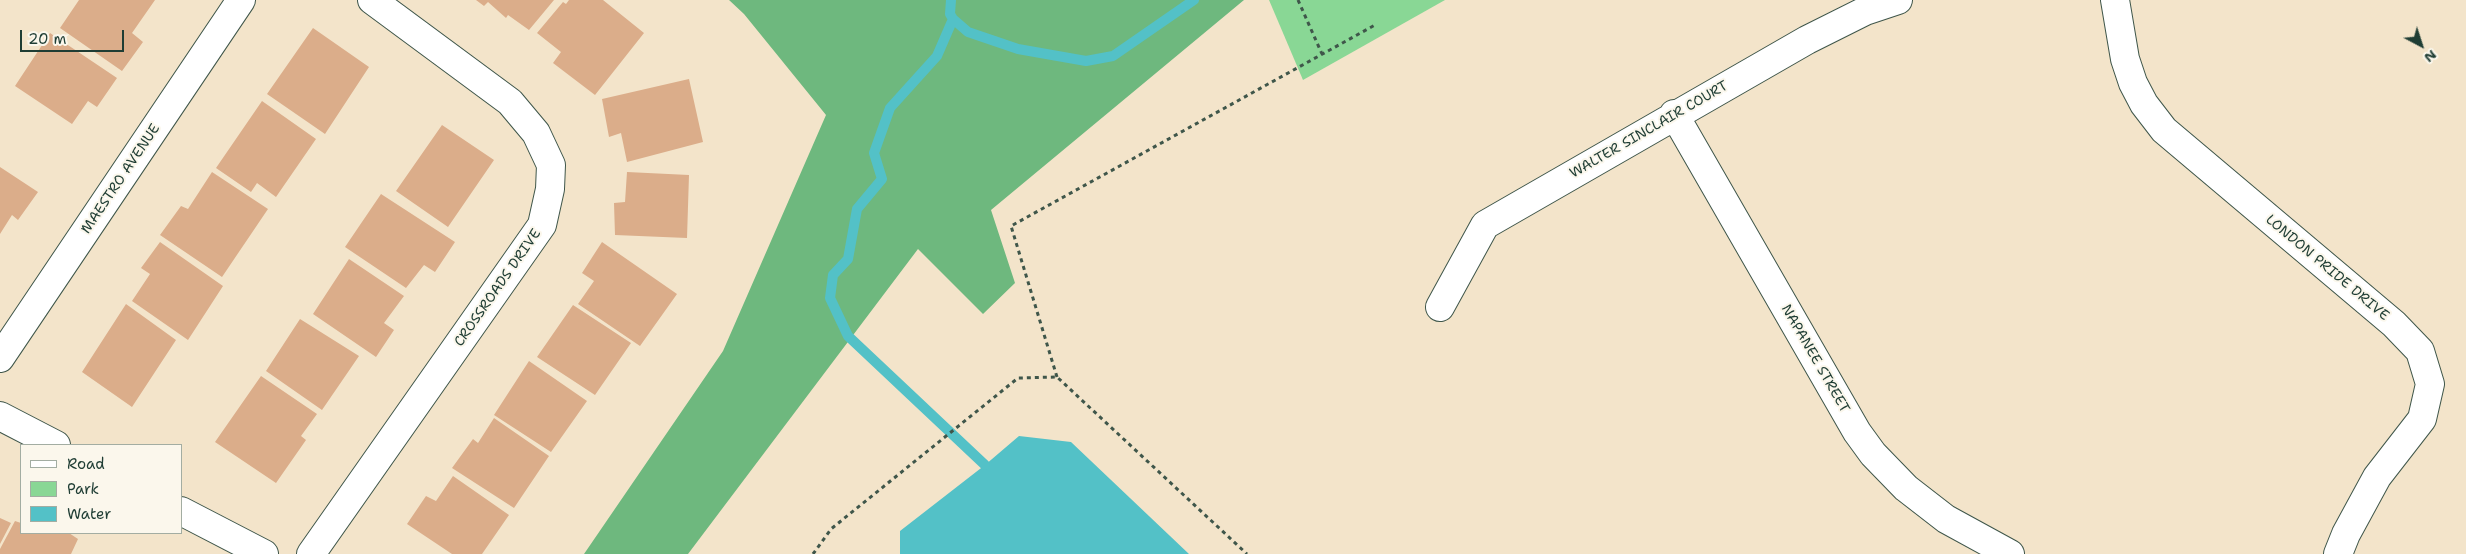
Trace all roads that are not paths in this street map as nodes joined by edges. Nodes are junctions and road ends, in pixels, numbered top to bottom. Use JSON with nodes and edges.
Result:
{"nodes":[{"id":1,"x":241,"y":0,"type":"edge"},
{"id":2,"x":372,"y":0,"type":"edge"},
{"id":3,"x":1898,"y":0,"type":"edge"},
{"id":4,"x":2115,"y":0,"type":"edge"},
{"id":5,"x":1674,"y":114,"type":"junction"},
{"id":6,"x":1440,"y":306,"type":"dead end"},
{"id":7,"x":0,"y":358,"type":"edge"},
{"id":8,"x":0,"y":416,"type":"edge"},
{"id":9,"x":54,"y":444,"type":"edge"},
{"id":10,"x":182,"y":512,"type":"edge"},
{"id":11,"x":264,"y":554,"type":"edge"},
{"id":12,"x":311,"y":554,"type":"edge"},
{"id":13,"x":2010,"y":554,"type":"edge"},
{"id":14,"x":2338,"y":554,"type":"edge"}],
"edges":[{"from":1,"to":7,"type":"street","name":"MAESTRO AVENUE"},
{"from":2,"to":12,"type":"street","name":"CROSSROADS DRIVE"},
{"from":3,"to":5,"type":"street","name":"WALTER SINCLAIR COURT"},
{"from":4,"to":14,"type":"street","name":"LONDON PRIDE DRIVE"},
{"from":5,"to":6,"type":"street","name":"WALTER SINCLAIR COURT"},
{"from":5,"to":13,"type":"street","name":"NAPANEE STREET"},
{"from":8,"to":9,"type":"street"},
{"from":10,"to":11,"type":"street"}]}
